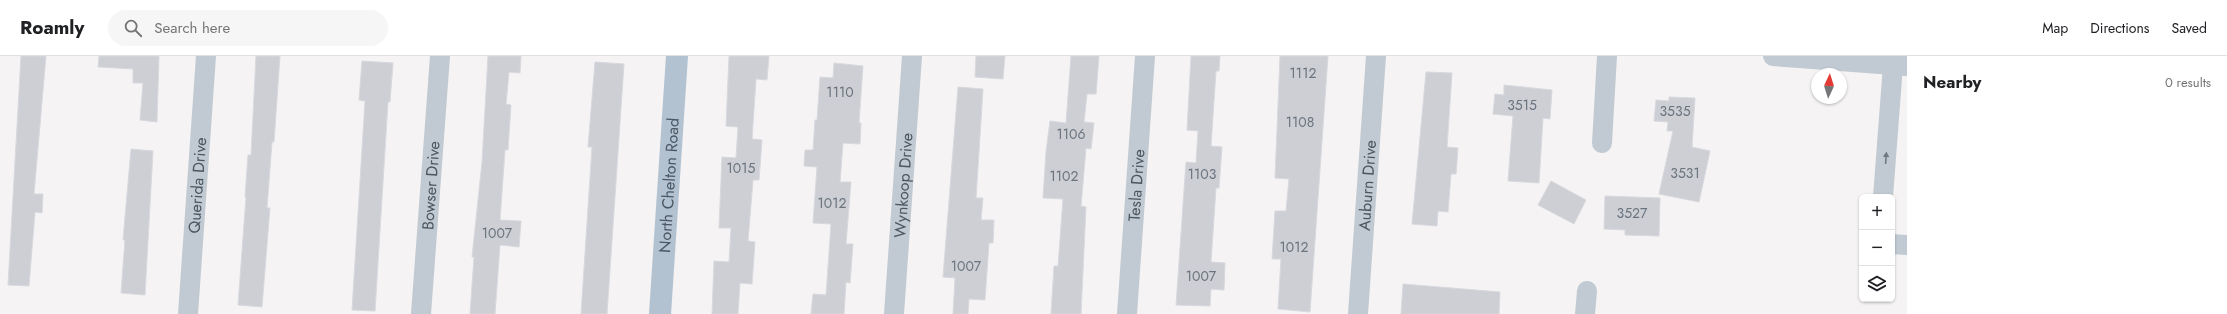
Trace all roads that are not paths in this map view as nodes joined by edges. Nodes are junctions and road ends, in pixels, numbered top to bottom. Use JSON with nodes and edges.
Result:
{"nodes":[{"id":1,"x":206,"y":56,"type":"edge"},
{"id":2,"x":440,"y":56,"type":"edge"},
{"id":3,"x":677,"y":56,"type":"edge"},
{"id":4,"x":912,"y":56,"type":"edge"},
{"id":5,"x":1145,"y":56,"type":"edge"},
{"id":6,"x":1376,"y":56,"type":"edge"},
{"id":7,"x":1606,"y":56,"type":"edge"},
{"id":8,"x":1773,"y":56,"type":"edge"},
{"id":9,"x":1807,"y":57,"type":"edge"},
{"id":10,"x":1900,"y":66,"type":"edge"},
{"id":11,"x":1602,"y":143,"type":"dead end"},
{"id":12,"x":1883,"y":194,"type":"edge"},
{"id":13,"x":1895,"y":244,"type":"edge"},
{"id":14,"x":1907,"y":245,"type":"edge"},
{"id":15,"x":1587,"y":292,"type":"dead end"},
{"id":16,"x":188,"y":314,"type":"edge"},
{"id":17,"x":421,"y":314,"type":"edge"},
{"id":18,"x":660,"y":314,"type":"edge"},
{"id":19,"x":894,"y":314,"type":"edge"},
{"id":20,"x":1126,"y":314,"type":"edge"},
{"id":21,"x":1358,"y":314,"type":"edge"},
{"id":22,"x":1585,"y":314,"type":"edge"}],
"edges":[{"from":1,"to":16,"type":"street","name":"Querida Drive"},
{"from":2,"to":17,"type":"street","name":"Bowser Drive"},
{"from":3,"to":18,"type":"main road","name":"North Chelton Road"},
{"from":4,"to":19,"type":"street","name":"Wynkoop Drive"},
{"from":5,"to":20,"type":"street","name":"Tesla Drive"},
{"from":6,"to":21,"type":"street","name":"Auburn Drive"},
{"from":7,"to":11,"type":"street"},
{"from":8,"to":9,"type":"street"},
{"from":9,"to":10,"type":"street"},
{"from":12,"to":10,"type":"street","one_way":true},
{"from":13,"to":14,"type":"street"},
{"from":15,"to":22,"type":"street"}]}
